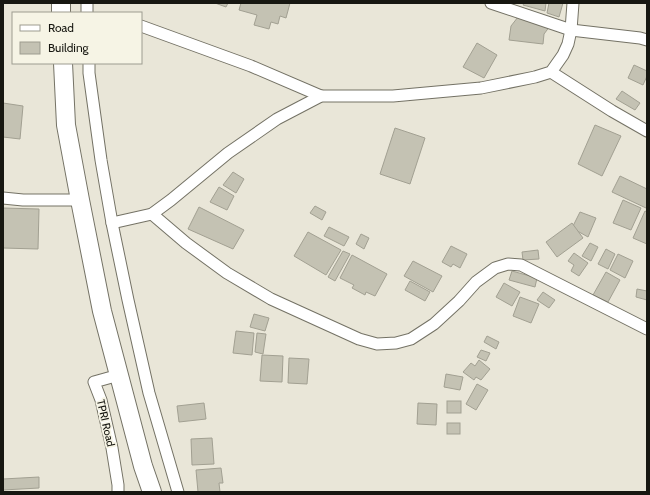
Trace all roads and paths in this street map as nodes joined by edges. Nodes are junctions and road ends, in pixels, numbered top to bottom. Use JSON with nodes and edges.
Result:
{"nodes":[{"id":1,"x":491,"y":3,"type":"edge"},
{"id":2,"x":573,"y":3,"type":"edge"},
{"id":3,"x":142,"y":26,"type":"edge"},
{"id":4,"x":571,"y":30,"type":"junction"},
{"id":5,"x":647,"y":40,"type":"edge"},
{"id":6,"x":63,"y":64,"type":"edge"},
{"id":7,"x":89,"y":64,"type":"edge"},
{"id":8,"x":551,"y":72,"type":"junction"},
{"id":9,"x":321,"y":96,"type":"junction"},
{"id":10,"x":647,"y":131,"type":"edge"},
{"id":11,"x":3,"y":198,"type":"edge"},
{"id":12,"x":80,"y":200,"type":"junction"},
{"id":13,"x":152,"y":214,"type":"junction"},
{"id":14,"x":112,"y":223,"type":"junction"},
{"id":15,"x":647,"y":329,"type":"edge"},
{"id":16,"x":119,"y":375,"type":"junction"},
{"id":17,"x":143,"y":466,"type":"junction"},
{"id":18,"x":118,"y":492,"type":"edge"},
{"id":19,"x":142,"y":492,"type":"edge"},
{"id":20,"x":152,"y":492,"type":"edge"},
{"id":21,"x":178,"y":492,"type":"edge"}],
"edges":[{"from":1,"to":4,"type":"street"},
{"from":2,"to":4,"type":"street"},
{"from":3,"to":9,"type":"street"},
{"from":4,"to":5,"type":"street"},
{"from":4,"to":8,"type":"street"},
{"from":6,"to":12,"type":"highway"},
{"from":7,"to":14,"type":"street"},
{"from":8,"to":9,"type":"street"},
{"from":8,"to":10,"type":"street"},
{"from":9,"to":13,"type":"street"},
{"from":11,"to":12,"type":"street"},
{"from":12,"to":16,"type":"highway"},
{"from":13,"to":14,"type":"street"},
{"from":13,"to":15,"type":"street"},
{"from":14,"to":21,"type":"street"},
{"from":16,"to":17,"type":"highway"},
{"from":16,"to":18,"type":"street","name":"TPRI Road"},
{"from":17,"to":19,"type":"highway"},
{"from":17,"to":20,"type":"highway"}]}
